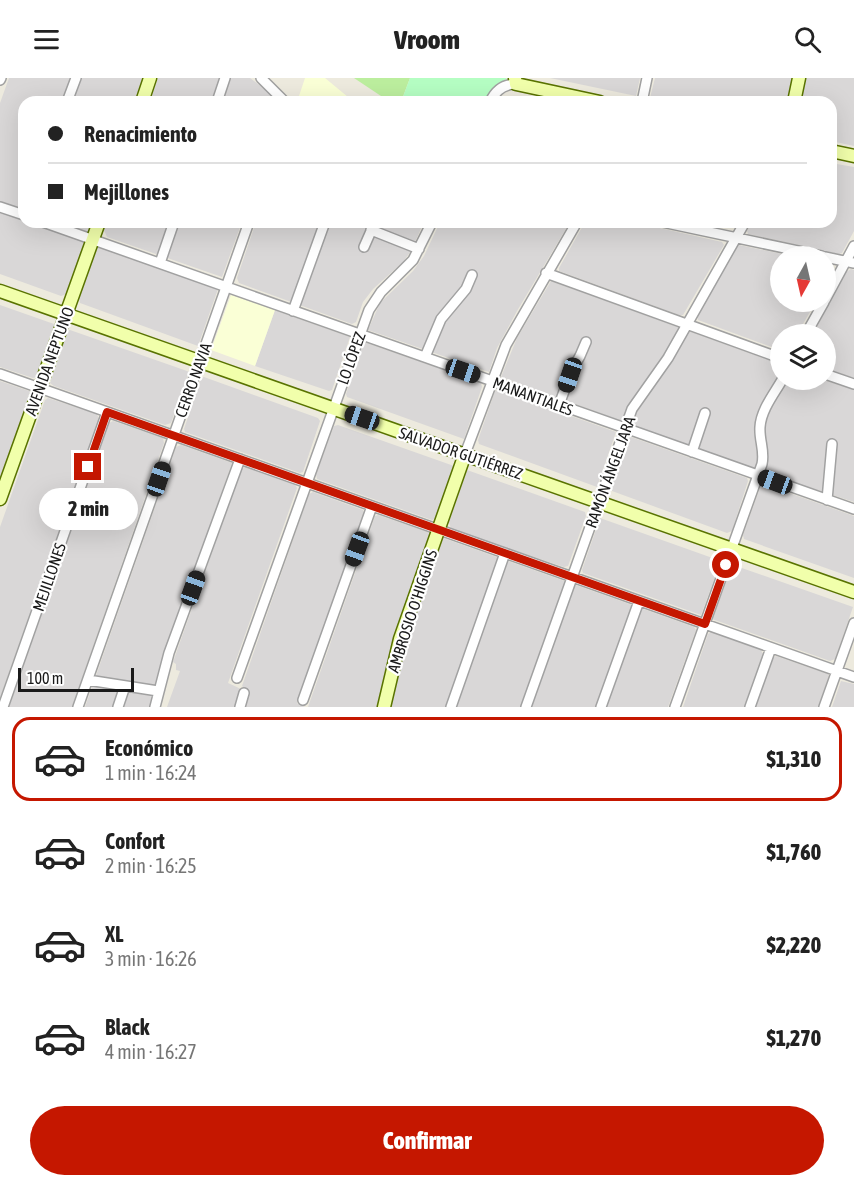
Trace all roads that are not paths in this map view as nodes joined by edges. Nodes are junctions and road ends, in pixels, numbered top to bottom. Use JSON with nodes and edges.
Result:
{"nodes":[{"id":1,"x":76,"y":78,"type":"edge"},
{"id":2,"x":150,"y":78,"type":"edge"},
{"id":3,"x":225,"y":78,"type":"edge"},
{"id":4,"x":261,"y":78,"type":"edge"},
{"id":5,"x":647,"y":78,"type":"edge"},
{"id":6,"x":799,"y":78,"type":"edge"},
{"id":7,"x":515,"y":81,"type":"edge"},
{"id":8,"x":69,"y":96,"type":"edge"},
{"id":9,"x":144,"y":96,"type":"edge"},
{"id":10,"x":219,"y":96,"type":"edge"},
{"id":11,"x":279,"y":96,"type":"edge"},
{"id":12,"x":494,"y":96,"type":"edge"},
{"id":13,"x":576,"y":96,"type":"edge"},
{"id":14,"x":643,"y":96,"type":"edge"},
{"id":15,"x":795,"y":96,"type":"edge"},
{"id":16,"x":837,"y":152,"type":"edge"},
{"id":17,"x":854,"y":156,"type":"edge"},
{"id":18,"x":0,"y":207,"type":"edge"},
{"id":19,"x":18,"y":213,"type":"edge"},
{"id":20,"x":60,"y":228,"type":"edge"},
{"id":21,"x":97,"y":228,"type":"edge"},
{"id":22,"x":172,"y":228,"type":"edge"},
{"id":23,"x":247,"y":228,"type":"edge"},
{"id":24,"x":323,"y":228,"type":"edge"},
{"id":25,"x":372,"y":228,"type":"edge"},
{"id":26,"x":377,"y":228,"type":"edge"},
{"id":27,"x":429,"y":228,"type":"edge"},
{"id":28,"x":573,"y":228,"type":"edge"},
{"id":29,"x":690,"y":228,"type":"edge"},
{"id":30,"x":742,"y":228,"type":"edge"},
{"id":31,"x":736,"y":238,"type":"junction"},
{"id":32,"x":92,"y":239,"type":"junction"},
{"id":33,"x":773,"y":246,"type":"edge"},
{"id":34,"x":854,"y":246,"type":"edge"},
{"id":35,"x":364,"y":247,"type":"dead end"},
{"id":36,"x":419,"y":249,"type":"junction"},
{"id":37,"x":850,"y":262,"type":"edge"},
{"id":38,"x":160,"y":263,"type":"junction"},
{"id":39,"x":546,"y":273,"type":"junction"},
{"id":40,"x":472,"y":275,"type":"dead end"},
{"id":41,"x":836,"y":284,"type":"edge"},
{"id":42,"x":226,"y":287,"type":"junction"},
{"id":43,"x":0,"y":291,"type":"edge"},
{"id":44,"x":293,"y":310,"type":"junction"},
{"id":45,"x":66,"y":314,"type":"junction"},
{"id":46,"x":687,"y":324,"type":"junction"},
{"id":47,"x":360,"y":334,"type":"junction"},
{"id":48,"x":586,"y":342,"type":"dead end"},
{"id":49,"x":770,"y":354,"type":"edge"},
{"id":50,"x":425,"y":357,"type":"junction"},
{"id":51,"x":200,"y":362,"type":"junction"},
{"id":52,"x":0,"y":374,"type":"edge"},
{"id":53,"x":836,"y":378,"type":"edge"},
{"id":54,"x":492,"y":381,"type":"junction"},
{"id":55,"x":854,"y":384,"type":"edge"},
{"id":56,"x":39,"y":388,"type":"junction"},
{"id":57,"x":776,"y":390,"type":"edge"},
{"id":58,"x":559,"y":405,"type":"junction"},
{"id":59,"x":333,"y":408,"type":"junction"},
{"id":60,"x":107,"y":412,"type":"junction"},
{"id":61,"x":705,"y":413,"type":"dead end"},
{"id":62,"x":625,"y":428,"type":"junction"},
{"id":63,"x":174,"y":436,"type":"junction"},
{"id":64,"x":832,"y":444,"type":"dead end"},
{"id":65,"x":692,"y":452,"type":"junction"},
{"id":66,"x":465,"y":454,"type":"junction"},
{"id":67,"x":240,"y":459,"type":"junction"},
{"id":68,"x":758,"y":475,"type":"junction"},
{"id":69,"x":307,"y":483,"type":"junction"},
{"id":70,"x":0,"y":499,"type":"edge"},
{"id":71,"x":827,"y":500,"type":"junction"},
{"id":72,"x":600,"y":502,"type":"junction"},
{"id":73,"x":372,"y":506,"type":"junction"},
{"id":74,"x":854,"y":509,"type":"edge"},
{"id":75,"x":439,"y":530,"type":"junction"},
{"id":76,"x":732,"y":549,"type":"junction"},
{"id":77,"x":505,"y":553,"type":"junction"},
{"id":78,"x":573,"y":578,"type":"junction"},
{"id":79,"x":854,"y":592,"type":"edge"},
{"id":80,"x":639,"y":601,"type":"junction"},
{"id":81,"x":854,"y":623,"type":"edge"},
{"id":82,"x":705,"y":624,"type":"junction"},
{"id":83,"x":771,"y":648,"type":"junction"},
{"id":84,"x":837,"y":671,"type":"junction"},
{"id":85,"x":854,"y":677,"type":"edge"},
{"id":86,"x":237,"y":678,"type":"dead end"},
{"id":87,"x":88,"y":680,"type":"junction"},
{"id":88,"x":125,"y":686,"type":"junction"},
{"id":89,"x":158,"y":691,"type":"junction"},
{"id":90,"x":244,"y":693,"type":"dead end"},
{"id":91,"x":303,"y":700,"type":"dead end"},
{"id":92,"x":3,"y":707,"type":"edge"},
{"id":93,"x":78,"y":707,"type":"edge"},
{"id":94,"x":118,"y":707,"type":"edge"},
{"id":95,"x":154,"y":707,"type":"edge"},
{"id":96,"x":240,"y":707,"type":"edge"},
{"id":97,"x":384,"y":707,"type":"edge"},
{"id":98,"x":452,"y":707,"type":"edge"},
{"id":99,"x":526,"y":707,"type":"edge"},
{"id":100,"x":601,"y":707,"type":"edge"},
{"id":101,"x":675,"y":707,"type":"edge"},
{"id":102,"x":750,"y":707,"type":"edge"},
{"id":103,"x":824,"y":707,"type":"edge"}],
"edges":[{"from":1,"to":8,"type":"street"},
{"from":2,"to":9,"type":"main road"},
{"from":3,"to":10,"type":"street"},
{"from":4,"to":11,"type":"street"},
{"from":5,"to":14,"type":"street"},
{"from":6,"to":15,"type":"main road"},
{"from":7,"to":12,"type":"street"},
{"from":7,"to":13,"type":"main road"},
{"from":16,"to":17,"type":"main road"},
{"from":18,"to":19,"type":"street"},
{"from":20,"to":32,"type":"street","name":"MANANTIALES"},
{"from":21,"to":32,"type":"main road","name":"AVENIDA NEPTUNO"},
{"from":22,"to":38,"type":"street"},
{"from":23,"to":42,"type":"street","name":"CERRO NAVIA"},
{"from":24,"to":44,"type":"street"},
{"from":25,"to":35,"type":"street"},
{"from":26,"to":36,"type":"street"},
{"from":27,"to":36,"type":"street","name":"LO LÓPEZ"},
{"from":28,"to":39,"type":"street","name":"AMBROSIO O'HIGGINS"},
{"from":29,"to":31,"type":"street"},
{"from":30,"to":31,"type":"street","name":"RAMÓN ÁNGEL JARA"},
{"from":31,"to":33,"type":"street"},
{"from":31,"to":46,"type":"street","name":"RAMÓN ÁNGEL JARA"},
{"from":32,"to":38,"type":"street","name":"MANANTIALES"},
{"from":32,"to":45,"type":"main road","name":"AVENIDA NEPTUNO"},
{"from":34,"to":37,"type":"street"},
{"from":36,"to":47,"type":"street","name":"LO LÓPEZ"},
{"from":37,"to":41,"type":"street"},
{"from":38,"to":42,"type":"street","name":"MANANTIALES"},
{"from":39,"to":46,"type":"street"},
{"from":39,"to":54,"type":"street","name":"AMBROSIO O'HIGGINS"},
{"from":40,"to":50,"type":"street"},
{"from":42,"to":44,"type":"street","name":"MANANTIALES"},
{"from":42,"to":51,"type":"street","name":"CERRO NAVIA"},
{"from":43,"to":45,"type":"main road","name":"SALVADOR GUTIÉRREZ"},
{"from":44,"to":47,"type":"street","name":"MANANTIALES"},
{"from":45,"to":51,"type":"main road","name":"SALVADOR GUTIÉRREZ"},
{"from":45,"to":56,"type":"main road","name":"AVENIDA NEPTUNO"},
{"from":46,"to":49,"type":"street"},
{"from":46,"to":62,"type":"street","name":"RAMÓN ÁNGEL JARA"},
{"from":47,"to":50,"type":"street","name":"MANANTIALES"},
{"from":47,"to":59,"type":"street","name":"LO LÓPEZ"},
{"from":48,"to":58,"type":"street"},
{"from":50,"to":54,"type":"street","name":"MANANTIALES"},
{"from":51,"to":59,"type":"main road","name":"SALVADOR GUTIÉRREZ"},
{"from":51,"to":63,"type":"street","name":"CERRO NAVIA"},
{"from":52,"to":56,"type":"street"},
{"from":53,"to":55,"type":"street"},
{"from":54,"to":58,"type":"street","name":"MANANTIALES"},
{"from":54,"to":66,"type":"street","name":"AMBROSIO O'HIGGINS"},
{"from":56,"to":60,"type":"street"},
{"from":56,"to":70,"type":"main road","name":"AVENIDA NEPTUNO"},
{"from":57,"to":68,"type":"street"},
{"from":58,"to":62,"type":"street","name":"MANANTIALES"},
{"from":59,"to":66,"type":"main road","name":"SALVADOR GUTIÉRREZ"},
{"from":59,"to":69,"type":"street","name":"LO LÓPEZ"},
{"from":60,"to":63,"type":"street"},
{"from":60,"to":92,"type":"street","name":"MEJILLONES"},
{"from":61,"to":65,"type":"street"},
{"from":62,"to":65,"type":"street","name":"MANANTIALES"},
{"from":62,"to":72,"type":"street","name":"RAMÓN ÁNGEL JARA"},
{"from":63,"to":67,"type":"street"},
{"from":63,"to":87,"type":"street","name":"CERRO NAVIA"},
{"from":64,"to":71,"type":"street"},
{"from":65,"to":68,"type":"street","name":"MANANTIALES"},
{"from":66,"to":72,"type":"main road","name":"SALVADOR GUTIÉRREZ"},
{"from":66,"to":75,"type":"main road","name":"AMBROSIO O'HIGGINS"},
{"from":67,"to":69,"type":"street"},
{"from":67,"to":89,"type":"street"},
{"from":68,"to":71,"type":"street","name":"MANANTIALES"},
{"from":68,"to":76,"type":"street"},
{"from":69,"to":73,"type":"street"},
{"from":69,"to":86,"type":"street","name":"LO LÓPEZ"},
{"from":71,"to":74,"type":"street","name":"MANANTIALES"},
{"from":72,"to":76,"type":"main road","name":"SALVADOR GUTIÉRREZ"},
{"from":72,"to":78,"type":"street","name":"RAMÓN ÁNGEL JARA"},
{"from":73,"to":75,"type":"street"},
{"from":73,"to":91,"type":"street"},
{"from":75,"to":77,"type":"street"},
{"from":75,"to":97,"type":"main road","name":"AMBROSIO O'HIGGINS"},
{"from":76,"to":79,"type":"main road","name":"SALVADOR GUTIÉRREZ"},
{"from":76,"to":82,"type":"street"},
{"from":77,"to":78,"type":"street"},
{"from":77,"to":98,"type":"street"},
{"from":78,"to":80,"type":"street"},
{"from":78,"to":99,"type":"street","name":"RAMÓN ÁNGEL JARA"},
{"from":80,"to":82,"type":"street"},
{"from":80,"to":100,"type":"street"},
{"from":81,"to":84,"type":"street"},
{"from":82,"to":83,"type":"street"},
{"from":82,"to":101,"type":"street"},
{"from":83,"to":84,"type":"street"},
{"from":83,"to":102,"type":"street"},
{"from":84,"to":85,"type":"street"},
{"from":84,"to":103,"type":"street"},
{"from":87,"to":88,"type":"street"},
{"from":87,"to":93,"type":"street","name":"CERRO NAVIA"},
{"from":88,"to":89,"type":"street"},
{"from":88,"to":94,"type":"street"},
{"from":89,"to":95,"type":"street"},
{"from":90,"to":96,"type":"street"}]}
